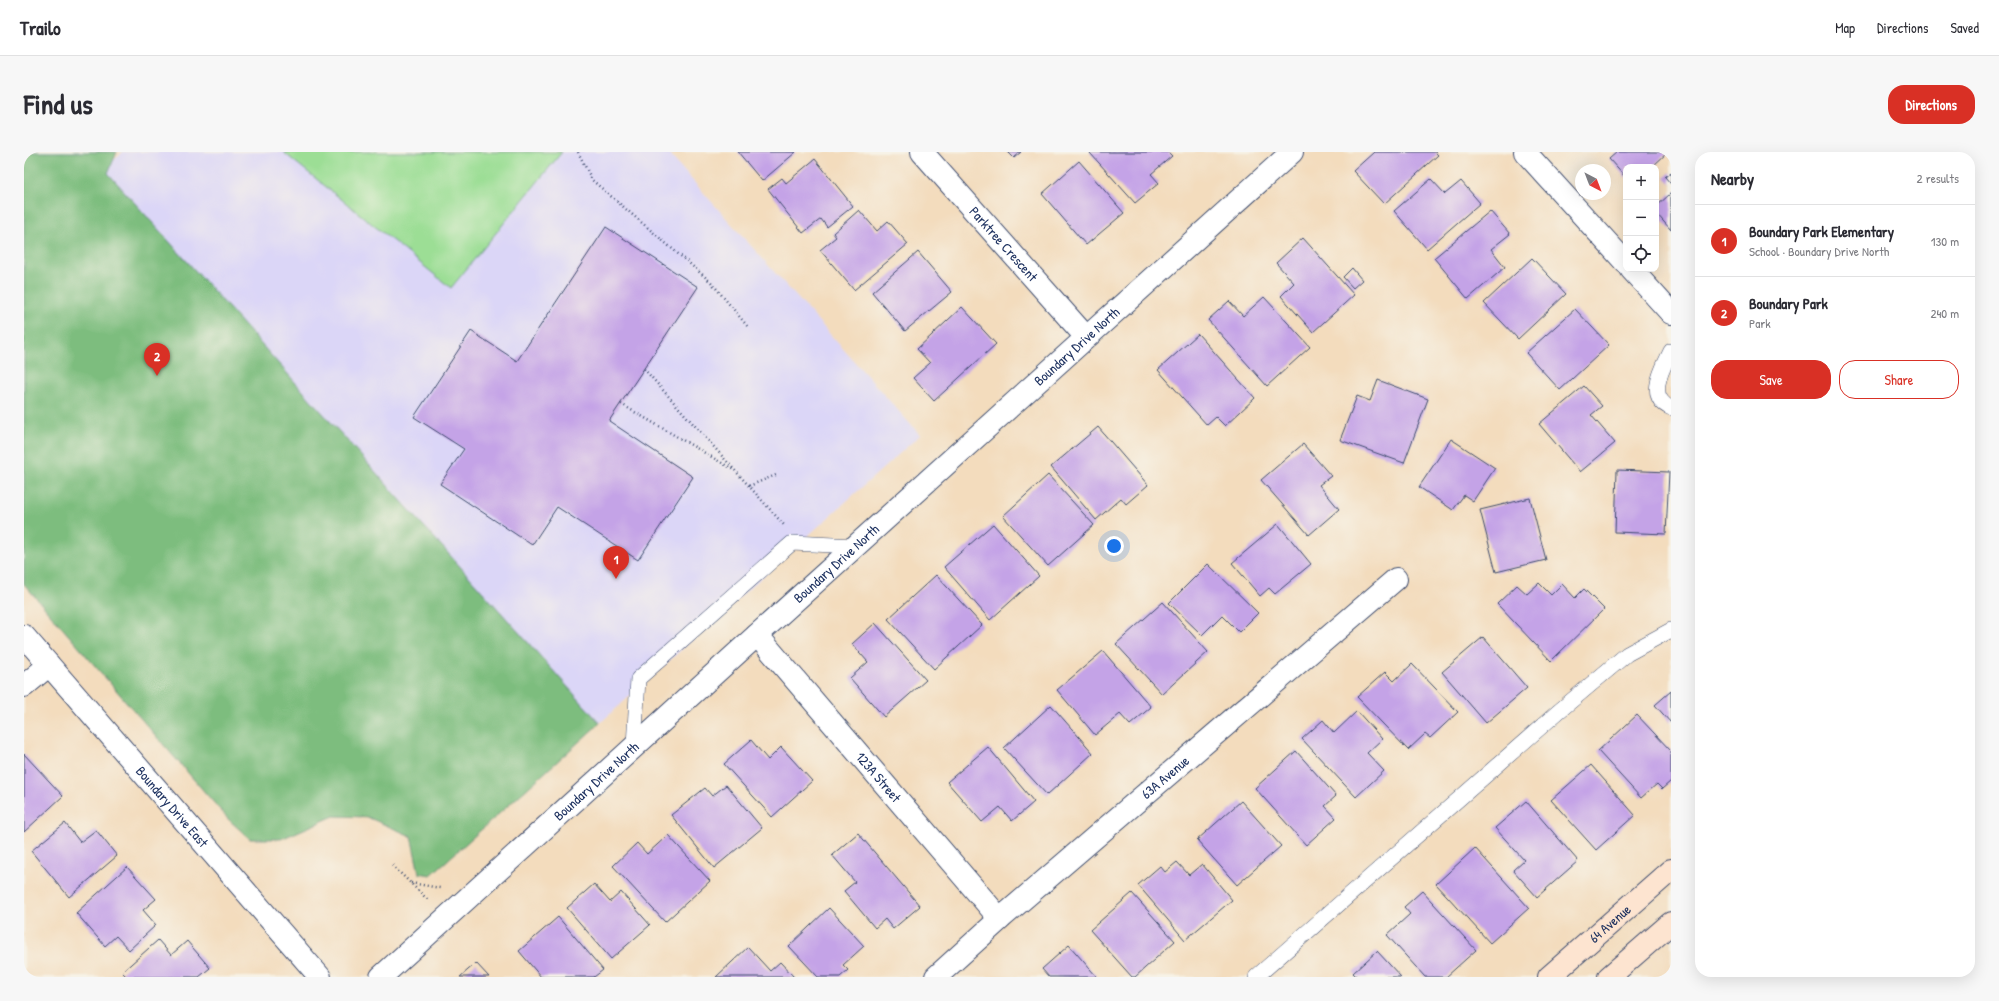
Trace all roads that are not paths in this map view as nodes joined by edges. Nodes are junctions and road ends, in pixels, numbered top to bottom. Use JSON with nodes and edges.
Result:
{"nodes":[{"id":1,"x":922,"y":152,"type":"edge"},
{"id":2,"x":1292,"y":152,"type":"edge"},
{"id":3,"x":1526,"y":152,"type":"edge"},
{"id":4,"x":1623,"y":260,"type":"edge"},
{"id":5,"x":1634,"y":272,"type":"edge"},
{"id":6,"x":1671,"y":313,"type":"edge"},
{"id":7,"x":1086,"y":337,"type":"junction"},
{"id":8,"x":1671,"y":351,"type":"edge"},
{"id":9,"x":1671,"y":408,"type":"edge"},
{"id":10,"x":855,"y":546,"type":"junction"},
{"id":11,"x":1396,"y":579,"type":"dead end"},
{"id":12,"x":1671,"y":630,"type":"edge"},
{"id":13,"x":757,"y":635,"type":"junction"},
{"id":14,"x":24,"y":636,"type":"edge"},
{"id":15,"x":49,"y":665,"type":"junction"},
{"id":16,"x":24,"y":686,"type":"edge"},
{"id":17,"x":634,"y":746,"type":"junction"},
{"id":18,"x":1671,"y":870,"type":"edge"},
{"id":19,"x":1000,"y":919,"type":"junction"},
{"id":20,"x":1671,"y":923,"type":"edge"},
{"id":21,"x":320,"y":977,"type":"edge"},
{"id":22,"x":381,"y":977,"type":"edge"},
{"id":23,"x":936,"y":977,"type":"edge"},
{"id":24,"x":1256,"y":977,"type":"edge"},
{"id":25,"x":1549,"y":977,"type":"edge"},
{"id":26,"x":1609,"y":977,"type":"edge"}],
"edges":[{"from":1,"to":7,"type":"street","name":"Parktree Crescent"},
{"from":2,"to":7,"type":"street","name":"Boundary Drive North"},
{"from":3,"to":4,"type":"street"},
{"from":5,"to":6,"type":"street"},
{"from":7,"to":10,"type":"street","name":"Boundary Drive North"},
{"from":8,"to":9,"type":"lane"},
{"from":10,"to":13,"type":"street","name":"Boundary Drive North"},
{"from":10,"to":17,"type":"lane"},
{"from":11,"to":19,"type":"street","name":"63A Avenue"},
{"from":12,"to":24,"type":"lane"},
{"from":13,"to":17,"type":"street","name":"Boundary Drive North"},
{"from":13,"to":19,"type":"street","name":"123A Street"},
{"from":14,"to":15,"type":"street","name":"Boundary Drive East"},
{"from":15,"to":16,"type":"street"},
{"from":15,"to":21,"type":"street","name":"Boundary Drive East"},
{"from":17,"to":22,"type":"street","name":"Boundary Drive North"},
{"from":18,"to":25,"type":"main road","name":"64 Avenue"},
{"from":19,"to":23,"type":"street","name":"63A Avenue"},
{"from":20,"to":26,"type":"main road"}]}
